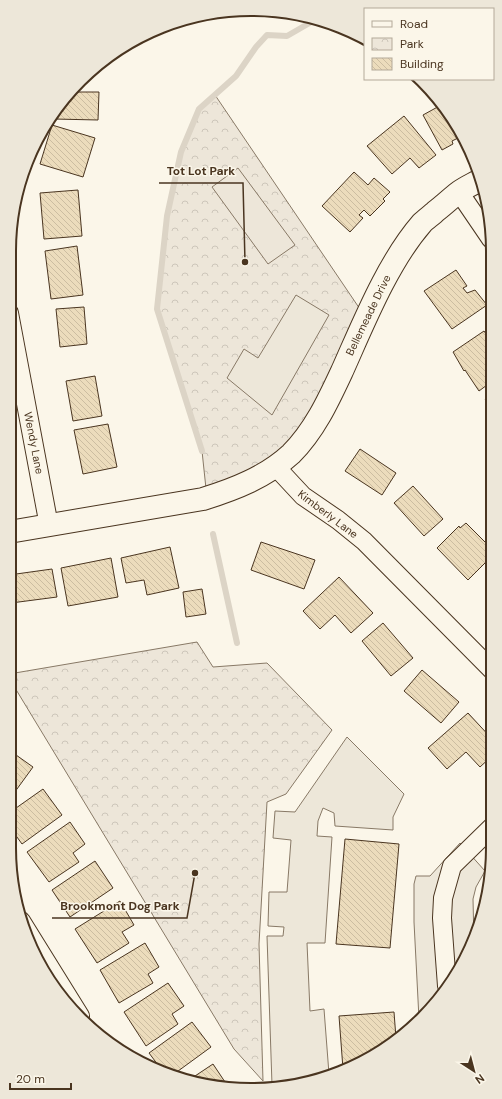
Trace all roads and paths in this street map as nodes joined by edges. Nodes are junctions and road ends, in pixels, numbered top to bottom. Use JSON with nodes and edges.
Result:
{"nodes":[{"id":1,"x":476,"y":182,"type":"edge"},
{"id":2,"x":459,"y":192,"type":"junction"},
{"id":3,"x":485,"y":230,"type":"edge"},
{"id":4,"x":16,"y":350,"type":"edge"},
{"id":5,"x":276,"y":467,"type":"junction"},
{"id":6,"x":49,"y":526,"type":"junction"},
{"id":7,"x":16,"y":531,"type":"edge"},
{"id":8,"x":486,"y":664,"type":"edge"},
{"id":9,"x":486,"y":833,"type":"edge"},
{"id":10,"x":39,"y":951,"type":"edge"},
{"id":11,"x":446,"y":978,"type":"edge"},
{"id":12,"x":62,"y":987,"type":"edge"}],
"edges":[{"from":1,"to":2,"type":"street","name":"Bellemeade Drive"},
{"from":2,"to":3,"type":"street"},
{"from":2,"to":5,"type":"street","name":"Bellemeade Drive"},
{"from":4,"to":6,"type":"street","name":"Wendy Lane"},
{"from":5,"to":6,"type":"street"},
{"from":5,"to":8,"type":"street","name":"Kimberly Lane"},
{"from":6,"to":7,"type":"street"},
{"from":9,"to":11,"type":"street"},
{"from":10,"to":12,"type":"street"}]}
